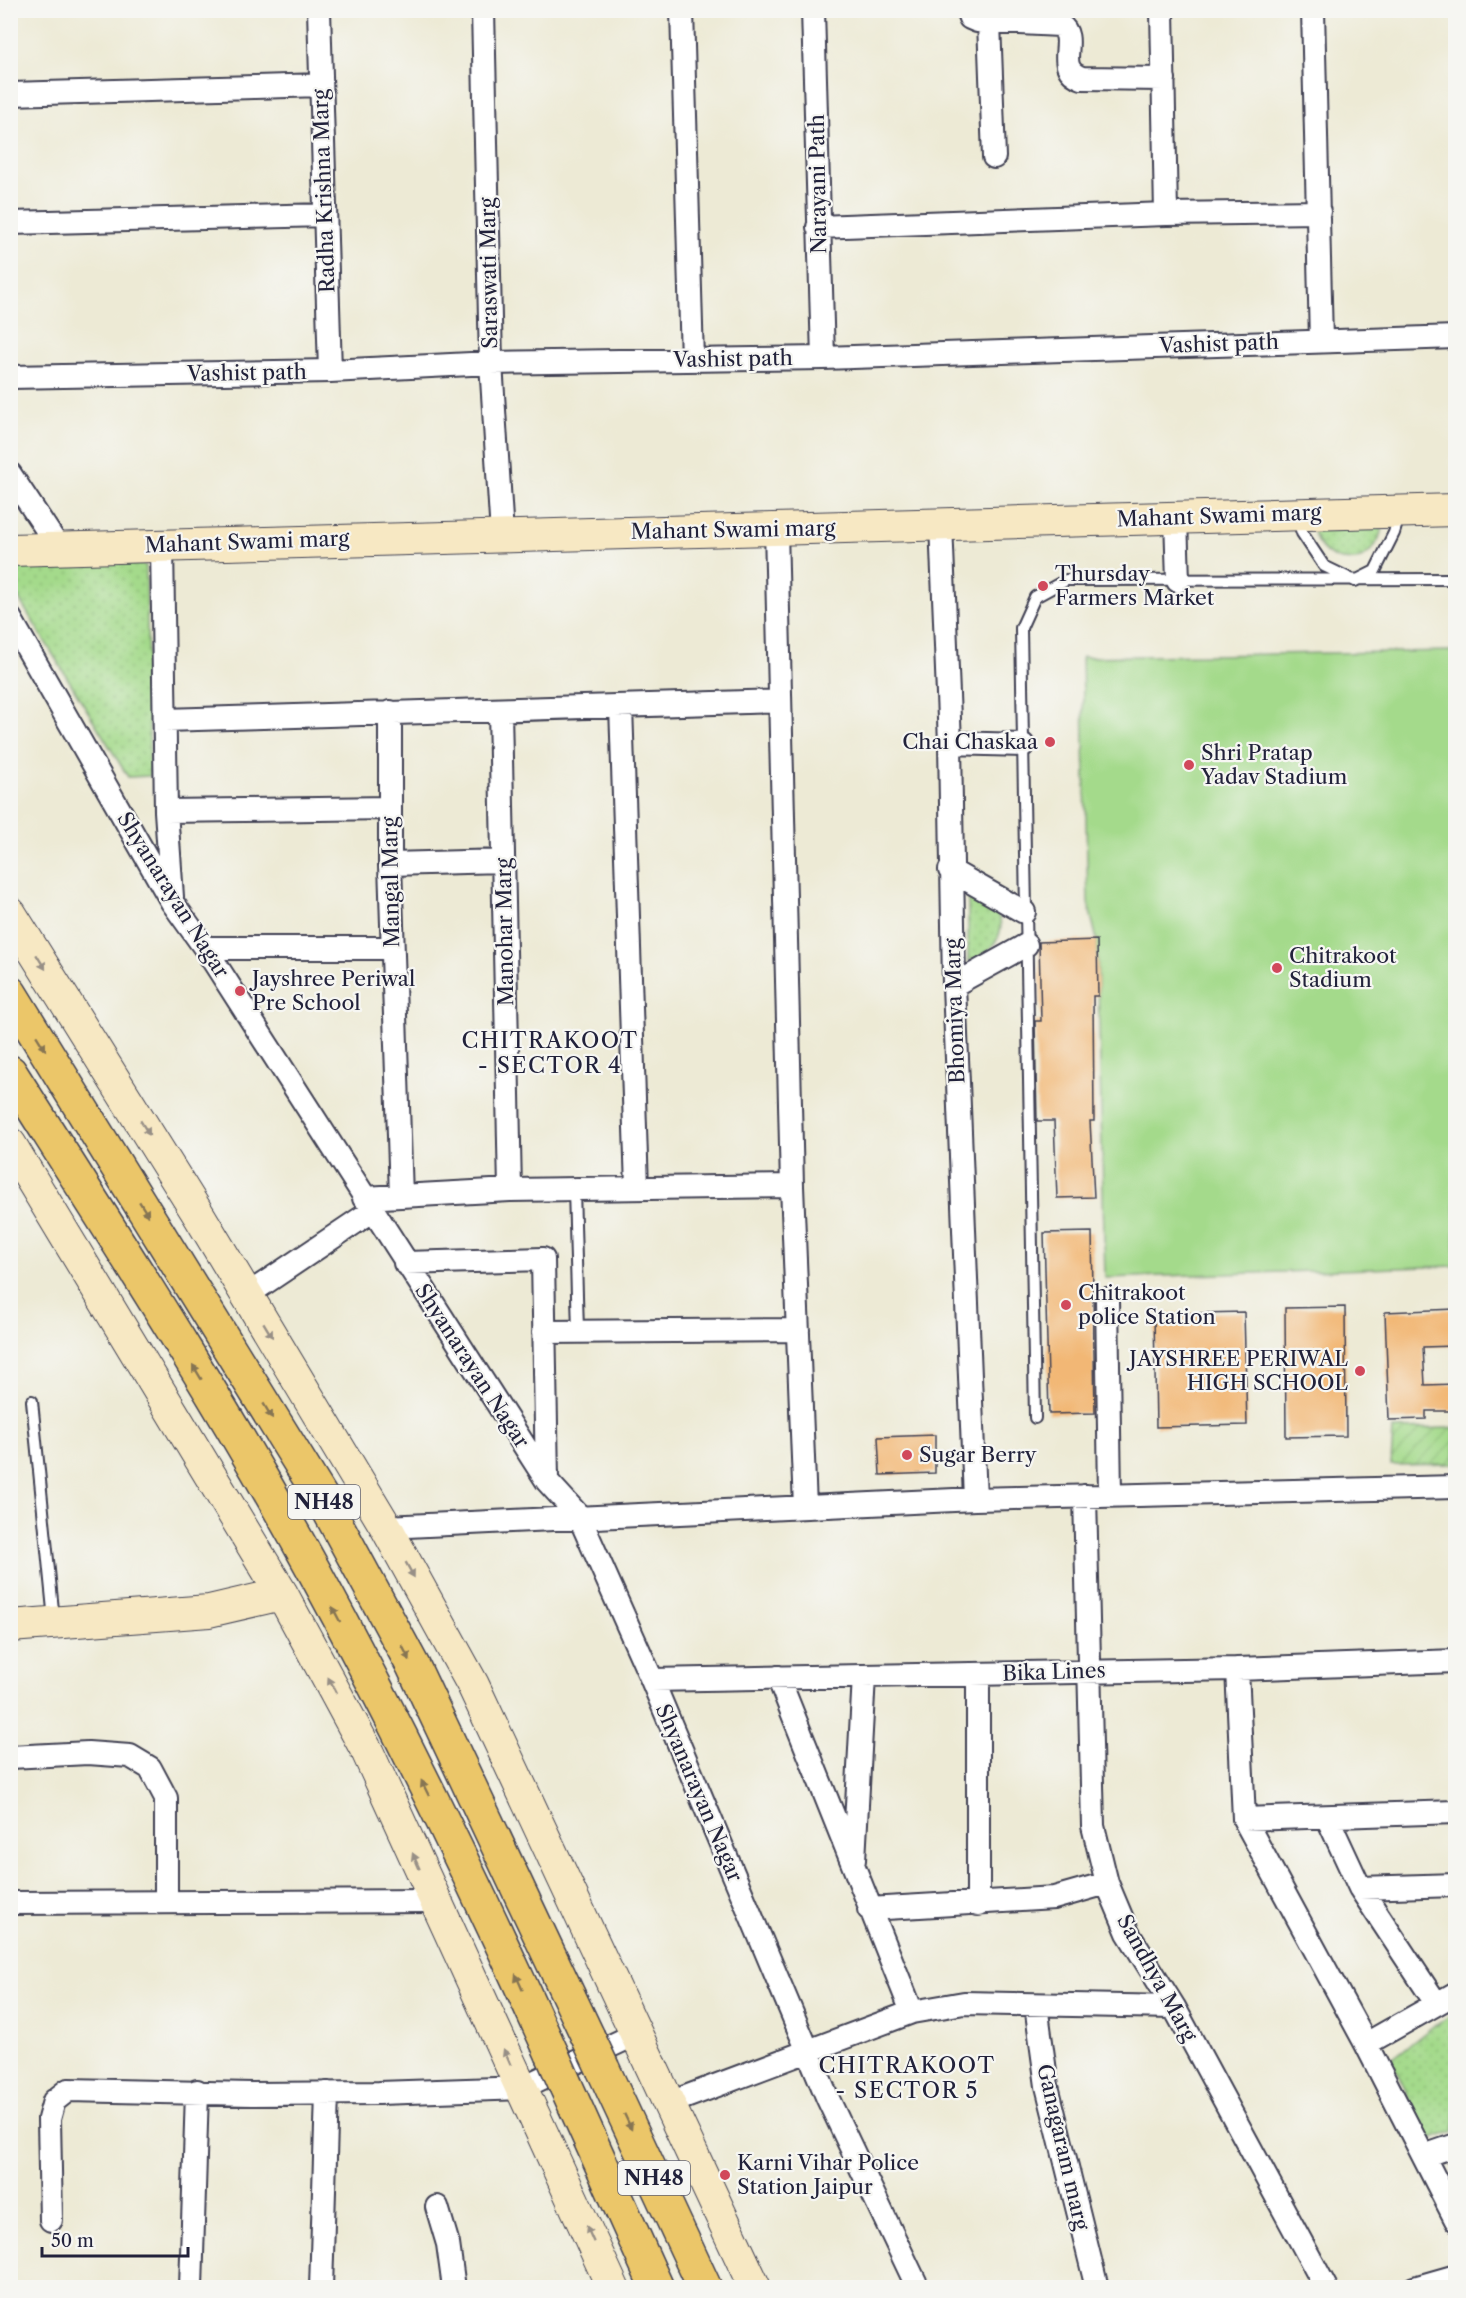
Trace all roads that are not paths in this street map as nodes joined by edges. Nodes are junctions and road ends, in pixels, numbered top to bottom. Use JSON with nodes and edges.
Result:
{"nodes":[{"id":1,"x":319,"y":10,"type":"edge"},
{"id":2,"x":483,"y":10,"type":"edge"},
{"id":3,"x":682,"y":10,"type":"edge"},
{"id":4,"x":813,"y":10,"type":"edge"},
{"id":5,"x":967,"y":10,"type":"edge"},
{"id":6,"x":1162,"y":10,"type":"edge"},
{"id":7,"x":1313,"y":10,"type":"edge"},
{"id":8,"x":989,"y":22,"type":"junction"},
{"id":9,"x":1164,"y":80,"type":"junction"},
{"id":10,"x":321,"y":85,"type":"junction"},
{"id":11,"x":10,"y":94,"type":"edge"},
{"id":12,"x":994,"y":157,"type":"dead end"},
{"id":13,"x":1319,"y":212,"type":"junction"},
{"id":14,"x":1166,"y":213,"type":"junction"},
{"id":15,"x":325,"y":215,"type":"junction"},
{"id":16,"x":10,"y":223,"type":"edge"},
{"id":17,"x":818,"y":227,"type":"junction"},
{"id":18,"x":1455,"y":337,"type":"edge"},
{"id":19,"x":1321,"y":341,"type":"junction"},
{"id":20,"x":823,"y":358,"type":"junction"},
{"id":21,"x":692,"y":360,"type":"junction"},
{"id":22,"x":491,"y":363,"type":"junction"},
{"id":23,"x":330,"y":371,"type":"junction"},
{"id":24,"x":10,"y":377,"type":"edge"},
{"id":25,"x":10,"y":474,"type":"edge"},
{"id":26,"x":1401,"y":510,"type":"junction"},
{"id":27,"x":1455,"y":510,"type":"edge"},
{"id":28,"x":1296,"y":514,"type":"junction"},
{"id":29,"x":1176,"y":518,"type":"junction"},
{"id":30,"x":941,"y":524,"type":"junction"},
{"id":31,"x":776,"y":529,"type":"junction"},
{"id":32,"x":502,"y":535,"type":"junction"},
{"id":33,"x":162,"y":545,"type":"junction"},
{"id":34,"x":59,"y":548,"type":"junction"},
{"id":35,"x":10,"y":550,"type":"edge"},
{"id":36,"x":1455,"y":579,"type":"edge"},
{"id":37,"x":1178,"y":581,"type":"junction"},
{"id":38,"x":1354,"y":581,"type":"junction"},
{"id":39,"x":10,"y":618,"type":"edge"},
{"id":40,"x":780,"y":700,"type":"junction"},
{"id":41,"x":621,"y":706,"type":"junction"},
{"id":42,"x":500,"y":710,"type":"junction"},
{"id":43,"x":390,"y":712,"type":"junction"},
{"id":44,"x":165,"y":720,"type":"junction"},
{"id":45,"x":950,"y":743,"type":"junction"},
{"id":46,"x":1023,"y":745,"type":"junction"},
{"id":47,"x":389,"y":808,"type":"junction"},
{"id":48,"x":166,"y":811,"type":"junction"},
{"id":49,"x":503,"y":861,"type":"junction"},
{"id":50,"x":390,"y":864,"type":"junction"},
{"id":51,"x":950,"y":870,"type":"junction"},
{"id":52,"x":172,"y":902,"type":"junction"},
{"id":53,"x":1024,"y":912,"type":"junction"},
{"id":54,"x":10,"y":913,"type":"edge"},
{"id":55,"x":1026,"y":945,"type":"junction"},
{"id":56,"x":206,"y":948,"type":"junction"},
{"id":57,"x":392,"y":948,"type":"junction"},
{"id":58,"x":954,"y":985,"type":"junction"},
{"id":59,"x":10,"y":993,"type":"edge"},
{"id":60,"x":10,"y":1072,"type":"edge"},
{"id":61,"x":10,"y":1144,"type":"edge"},
{"id":62,"x":792,"y":1186,"type":"junction"},
{"id":63,"x":638,"y":1188,"type":"junction"},
{"id":64,"x":574,"y":1189,"type":"junction"},
{"id":65,"x":510,"y":1190,"type":"junction"},
{"id":66,"x":401,"y":1196,"type":"junction"},
{"id":67,"x":368,"y":1204,"type":"junction"},
{"id":68,"x":405,"y":1263,"type":"junction"},
{"id":69,"x":247,"y":1295,"type":"junction"},
{"id":70,"x":1107,"y":1299,"type":"dead end"},
{"id":71,"x":798,"y":1330,"type":"junction"},
{"id":72,"x":578,"y":1331,"type":"junction"},
{"id":73,"x":544,"y":1332,"type":"junction"},
{"id":74,"x":32,"y":1401,"type":"dead end"},
{"id":75,"x":1035,"y":1418,"type":"dead end"},
{"id":76,"x":547,"y":1480,"type":"junction"},
{"id":77,"x":1455,"y":1487,"type":"edge"},
{"id":78,"x":1110,"y":1495,"type":"junction"},
{"id":79,"x":1084,"y":1496,"type":"junction"},
{"id":80,"x":975,"y":1499,"type":"junction"},
{"id":81,"x":805,"y":1507,"type":"junction"},
{"id":82,"x":579,"y":1516,"type":"junction"},
{"id":83,"x":386,"y":1527,"type":"junction"},
{"id":84,"x":282,"y":1594,"type":"junction"},
{"id":85,"x":55,"y":1623,"type":"junction"},
{"id":86,"x":10,"y":1626,"type":"edge"},
{"id":87,"x":1455,"y":1661,"type":"edge"},
{"id":88,"x":1237,"y":1669,"type":"junction"},
{"id":89,"x":1089,"y":1670,"type":"junction"},
{"id":90,"x":978,"y":1674,"type":"junction"},
{"id":91,"x":864,"y":1676,"type":"junction"},
{"id":92,"x":778,"y":1677,"type":"junction"},
{"id":93,"x":652,"y":1680,"type":"junction"},
{"id":94,"x":10,"y":1757,"type":"edge"},
{"id":95,"x":1455,"y":1812,"type":"edge"},
{"id":96,"x":1327,"y":1817,"type":"junction"},
{"id":97,"x":1245,"y":1819,"type":"junction"},
{"id":98,"x":853,"y":1868,"type":"junction"},
{"id":99,"x":1107,"y":1883,"type":"junction"},
{"id":100,"x":1455,"y":1885,"type":"edge"},
{"id":101,"x":1360,"y":1888,"type":"junction"},
{"id":102,"x":435,"y":1901,"type":"junction"},
{"id":103,"x":166,"y":1902,"type":"junction"},
{"id":104,"x":10,"y":1903,"type":"edge"},
{"id":105,"x":978,"y":1904,"type":"junction"},
{"id":106,"x":869,"y":1909,"type":"junction"},
{"id":107,"x":1446,"y":1998,"type":"edge"},
{"id":108,"x":1036,"y":2005,"type":"junction"},
{"id":109,"x":1174,"y":2007,"type":"junction"},
{"id":110,"x":912,"y":2012,"type":"junction"},
{"id":111,"x":636,"y":2034,"type":"junction"},
{"id":112,"x":1366,"y":2044,"type":"junction"},
{"id":113,"x":808,"y":2052,"type":"junction"},
{"id":114,"x":521,"y":2088,"type":"junction"},
{"id":115,"x":197,"y":2091,"type":"junction"},
{"id":116,"x":327,"y":2093,"type":"junction"},
{"id":117,"x":667,"y":2103,"type":"junction"},
{"id":118,"x":1455,"y":2145,"type":"edge"},
{"id":119,"x":1424,"y":2156,"type":"junction"},
{"id":120,"x":436,"y":2207,"type":"dead end"},
{"id":121,"x":51,"y":2220,"type":"dead end"},
{"id":122,"x":1455,"y":2220,"type":"edge"},
{"id":123,"x":1455,"y":2276,"type":"edge"},
{"id":124,"x":191,"y":2288,"type":"edge"},
{"id":125,"x":321,"y":2288,"type":"edge"},
{"id":126,"x":454,"y":2288,"type":"edge"},
{"id":127,"x":613,"y":2288,"type":"edge"},
{"id":128,"x":657,"y":2288,"type":"edge"},
{"id":129,"x":705,"y":2288,"type":"edge"},
{"id":130,"x":755,"y":2288,"type":"edge"},
{"id":131,"x":918,"y":2288,"type":"edge"},
{"id":132,"x":1097,"y":2288,"type":"edge"},
{"id":133,"x":1326,"y":2288,"type":"edge"},
{"id":134,"x":1414,"y":2288,"type":"edge"}],
"edges":[{"from":1,"to":10,"type":"street","name":"Radha Krishna Marg"},
{"from":2,"to":22,"type":"street","name":"Saraswati Marg"},
{"from":3,"to":21,"type":"street"},
{"from":4,"to":17,"type":"street","name":"Narayani Path"},
{"from":5,"to":8,"type":"street"},
{"from":6,"to":9,"type":"street"},
{"from":7,"to":13,"type":"street"},
{"from":8,"to":9,"type":"street"},
{"from":8,"to":12,"type":"street"},
{"from":9,"to":14,"type":"street"},
{"from":10,"to":11,"type":"street"},
{"from":10,"to":15,"type":"street","name":"Radha Krishna Marg"},
{"from":13,"to":14,"type":"street"},
{"from":13,"to":19,"type":"street"},
{"from":14,"to":17,"type":"street"},
{"from":15,"to":16,"type":"street"},
{"from":15,"to":23,"type":"street","name":"Radha Krishna Marg"},
{"from":17,"to":20,"type":"street","name":"Narayani Path"},
{"from":18,"to":19,"type":"street","name":"Vashist path"},
{"from":19,"to":20,"type":"street","name":"Vashist path"},
{"from":20,"to":21,"type":"street","name":"Vashist path"},
{"from":21,"to":22,"type":"street","name":"Vashist path"},
{"from":22,"to":23,"type":"street","name":"Vashist path"},
{"from":22,"to":32,"type":"street","name":"Saraswati Marg"},
{"from":23,"to":24,"type":"street","name":"Vashist path"},
{"from":25,"to":34,"type":"street"},
{"from":26,"to":27,"type":"street","name":"Mahant Swami marg"},
{"from":26,"to":28,"type":"street","name":"Mahant Swami marg"},
{"from":26,"to":38,"type":"lane"},
{"from":28,"to":29,"type":"street","name":"Mahant Swami marg"},
{"from":28,"to":38,"type":"lane"},
{"from":29,"to":30,"type":"street","name":"Mahant Swami marg"},
{"from":29,"to":37,"type":"street"},
{"from":30,"to":31,"type":"street","name":"Mahant Swami marg"},
{"from":30,"to":45,"type":"street","name":"Bhomiya Marg"},
{"from":31,"to":32,"type":"street","name":"Mahant Swami marg"},
{"from":31,"to":40,"type":"street"},
{"from":32,"to":33,"type":"street","name":"Mahant Swami marg"},
{"from":33,"to":34,"type":"street","name":"Mahant Swami marg"},
{"from":33,"to":44,"type":"street"},
{"from":34,"to":35,"type":"street","name":"Mahant Swami marg"},
{"from":36,"to":38,"type":"lane"},
{"from":37,"to":38,"type":"lane"},
{"from":37,"to":46,"type":"lane"},
{"from":39,"to":52,"type":"street","name":"Shyanarayan Nagar"},
{"from":40,"to":41,"type":"street"},
{"from":40,"to":62,"type":"street"},
{"from":41,"to":42,"type":"street"},
{"from":41,"to":63,"type":"street"},
{"from":42,"to":43,"type":"street"},
{"from":42,"to":49,"type":"street","name":"Manohar Marg"},
{"from":43,"to":44,"type":"street"},
{"from":43,"to":47,"type":"street","name":"Mangal Marg"},
{"from":44,"to":48,"type":"street"},
{"from":45,"to":46,"type":"street"},
{"from":45,"to":51,"type":"street","name":"Bhomiya Marg"},
{"from":46,"to":53,"type":"lane"},
{"from":47,"to":48,"type":"street"},
{"from":47,"to":50,"type":"street","name":"Mangal Marg"},
{"from":48,"to":52,"type":"street"},
{"from":49,"to":50,"type":"street"},
{"from":49,"to":65,"type":"street","name":"Manohar Marg"},
{"from":50,"to":57,"type":"street","name":"Mangal Marg"},
{"from":51,"to":53,"type":"street"},
{"from":51,"to":58,"type":"street","name":"Bhomiya Marg"},
{"from":52,"to":56,"type":"street","name":"Shyanarayan Nagar"},
{"from":53,"to":55,"type":"lane"},
{"from":54,"to":69,"type":"street","one_way":true},
{"from":55,"to":58,"type":"street"},
{"from":55,"to":75,"type":"lane"},
{"from":56,"to":57,"type":"street"},
{"from":56,"to":67,"type":"street","name":"Shyanarayan Nagar"},
{"from":57,"to":66,"type":"street","name":"Mangal Marg"},
{"from":58,"to":80,"type":"street","name":"Bhomiya Marg"},
{"from":59,"to":129,"type":"highway","number":"NH48","one_way":true,"bridge":true},
{"from":128,"to":60,"type":"highway","number":"NH48","one_way":true,"bridge":true},
{"from":61,"to":84,"type":"street"},
{"from":62,"to":63,"type":"street"},
{"from":62,"to":71,"type":"street"},
{"from":63,"to":64,"type":"street"},
{"from":64,"to":65,"type":"street"},
{"from":64,"to":72,"type":"lane"},
{"from":65,"to":66,"type":"street"},
{"from":66,"to":67,"type":"street"},
{"from":67,"to":68,"type":"street","name":"Shyanarayan Nagar"},
{"from":67,"to":69,"type":"street"},
{"from":68,"to":73,"type":"street"},
{"from":68,"to":76,"type":"street","name":"Shyanarayan Nagar"},
{"from":69,"to":83,"type":"street","one_way":true},
{"from":70,"to":78,"type":"street"},
{"from":71,"to":72,"type":"street"},
{"from":71,"to":81,"type":"street"},
{"from":72,"to":73,"type":"street"},
{"from":73,"to":76,"type":"street"},
{"from":74,"to":85,"type":"lane"},
{"from":76,"to":82,"type":"street","name":"Shyanarayan Nagar"},
{"from":77,"to":78,"type":"street"},
{"from":78,"to":79,"type":"street"},
{"from":79,"to":80,"type":"street"},
{"from":79,"to":89,"type":"street","name":"Sandhya Marg"},
{"from":80,"to":81,"type":"street"},
{"from":81,"to":82,"type":"street"},
{"from":82,"to":83,"type":"street"},
{"from":82,"to":93,"type":"street","name":"Shyanarayan Nagar"},
{"from":83,"to":111,"type":"street","one_way":true},
{"from":84,"to":85,"type":"street"},
{"from":102,"to":84,"type":"street","one_way":true},
{"from":85,"to":86,"type":"street"},
{"from":87,"to":88,"type":"street","name":"Bika Lines"},
{"from":88,"to":89,"type":"street","name":"Bika Lines"},
{"from":88,"to":97,"type":"street"},
{"from":89,"to":90,"type":"street","name":"Bika Lines"},
{"from":89,"to":99,"type":"street","name":"Sandhya Marg"},
{"from":90,"to":91,"type":"street","name":"Bika Lines"},
{"from":90,"to":105,"type":"street"},
{"from":91,"to":92,"type":"street","name":"Bika Lines"},
{"from":91,"to":98,"type":"street"},
{"from":92,"to":93,"type":"street","name":"Bika Lines"},
{"from":92,"to":98,"type":"street"},
{"from":93,"to":113,"type":"street","name":"Shyanarayan Nagar"},
{"from":94,"to":103,"type":"street"},
{"from":95,"to":96,"type":"street"},
{"from":96,"to":97,"type":"street"},
{"from":96,"to":101,"type":"street"},
{"from":97,"to":112,"type":"street"},
{"from":98,"to":106,"type":"street"},
{"from":99,"to":105,"type":"street"},
{"from":99,"to":109,"type":"street","name":"Sandhya Marg"},
{"from":100,"to":101,"type":"street"},
{"from":101,"to":107,"type":"street"},
{"from":102,"to":103,"type":"street"},
{"from":114,"to":102,"type":"street","one_way":true},
{"from":103,"to":104,"type":"street"},
{"from":105,"to":106,"type":"street"},
{"from":106,"to":110,"type":"street"},
{"from":107,"to":112,"type":"street"},
{"from":108,"to":109,"type":"street"},
{"from":108,"to":110,"type":"street"},
{"from":108,"to":132,"type":"street","name":"Ganagaram marg"},
{"from":109,"to":133,"type":"street","name":"Sandhya Marg"},
{"from":110,"to":113,"type":"street"},
{"from":111,"to":114,"type":"street"},
{"from":111,"to":117,"type":"street"},
{"from":112,"to":119,"type":"street"},
{"from":113,"to":117,"type":"street"},
{"from":113,"to":131,"type":"street","name":"Shyanarayan Nagar"},
{"from":114,"to":116,"type":"street"},
{"from":127,"to":114,"type":"street","one_way":true},
{"from":115,"to":116,"type":"street"},
{"from":115,"to":121,"type":"street"},
{"from":115,"to":124,"type":"street"},
{"from":116,"to":125,"type":"street"},
{"from":117,"to":130,"type":"street"},
{"from":118,"to":119,"type":"street"},
{"from":119,"to":122,"type":"street"},
{"from":120,"to":126,"type":"street"},
{"from":123,"to":134,"type":"street"}]}
